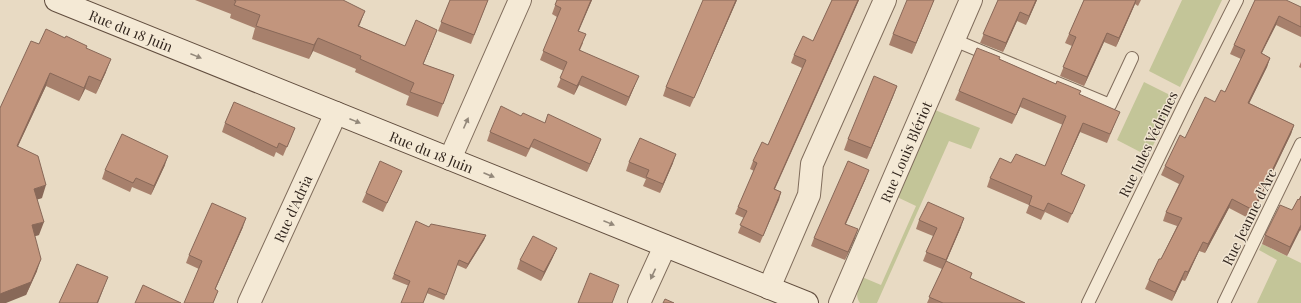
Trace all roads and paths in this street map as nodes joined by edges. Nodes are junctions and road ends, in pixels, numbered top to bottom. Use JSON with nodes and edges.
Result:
{"nodes":[{"id":1,"x":56,"y":0,"type":"edge"},
{"id":2,"x":520,"y":0,"type":"edge"},
{"id":3,"x":885,"y":0,"type":"edge"},
{"id":4,"x":972,"y":0,"type":"edge"},
{"id":5,"x":1237,"y":0,"type":"edge"},
{"id":6,"x":954,"y":40,"type":"junction"},
{"id":7,"x":1132,"y":58,"type":"dead end"},
{"id":8,"x":336,"y":113,"type":"junction"},
{"id":9,"x":1301,"y":144,"type":"edge"},
{"id":10,"x":450,"y":159,"type":"junction"},
{"id":11,"x":666,"y":246,"type":"junction"},
{"id":12,"x":769,"y":288,"type":"junction"},
{"id":13,"x":249,"y":303,"type":"edge"},
{"id":14,"x":639,"y":303,"type":"edge"},
{"id":15,"x":806,"y":303,"type":"edge"},
{"id":16,"x":840,"y":303,"type":"edge"},
{"id":17,"x":1088,"y":303,"type":"edge"},
{"id":18,"x":1224,"y":303,"type":"edge"}],
"edges":[{"from":1,"to":8,"type":"street","name":"Rue du 18 Juin","one_way":true},
{"from":10,"to":2,"type":"street","one_way":true},
{"from":3,"to":12,"type":"street"},
{"from":4,"to":6,"type":"street","name":"Rue Louis Blériot"},
{"from":5,"to":17,"type":"lane","name":"Rue Jules Védrines"},
{"from":6,"to":7,"type":"lane"},
{"from":6,"to":16,"type":"street","name":"Rue Louis Blériot"},
{"from":8,"to":10,"type":"street","name":"Rue du 18 Juin","one_way":true},
{"from":8,"to":13,"type":"street","name":"Rue d'Adria"},
{"from":9,"to":18,"type":"lane","name":"Rue Jeanne d'Arc"},
{"from":10,"to":11,"type":"street","name":"Rue du 18 Juin","one_way":true},
{"from":11,"to":12,"type":"street","name":"Rue du 18 Juin"},
{"from":11,"to":14,"type":"street","one_way":true},
{"from":12,"to":15,"type":"street","name":"Rue du 18 Juin"}]}
